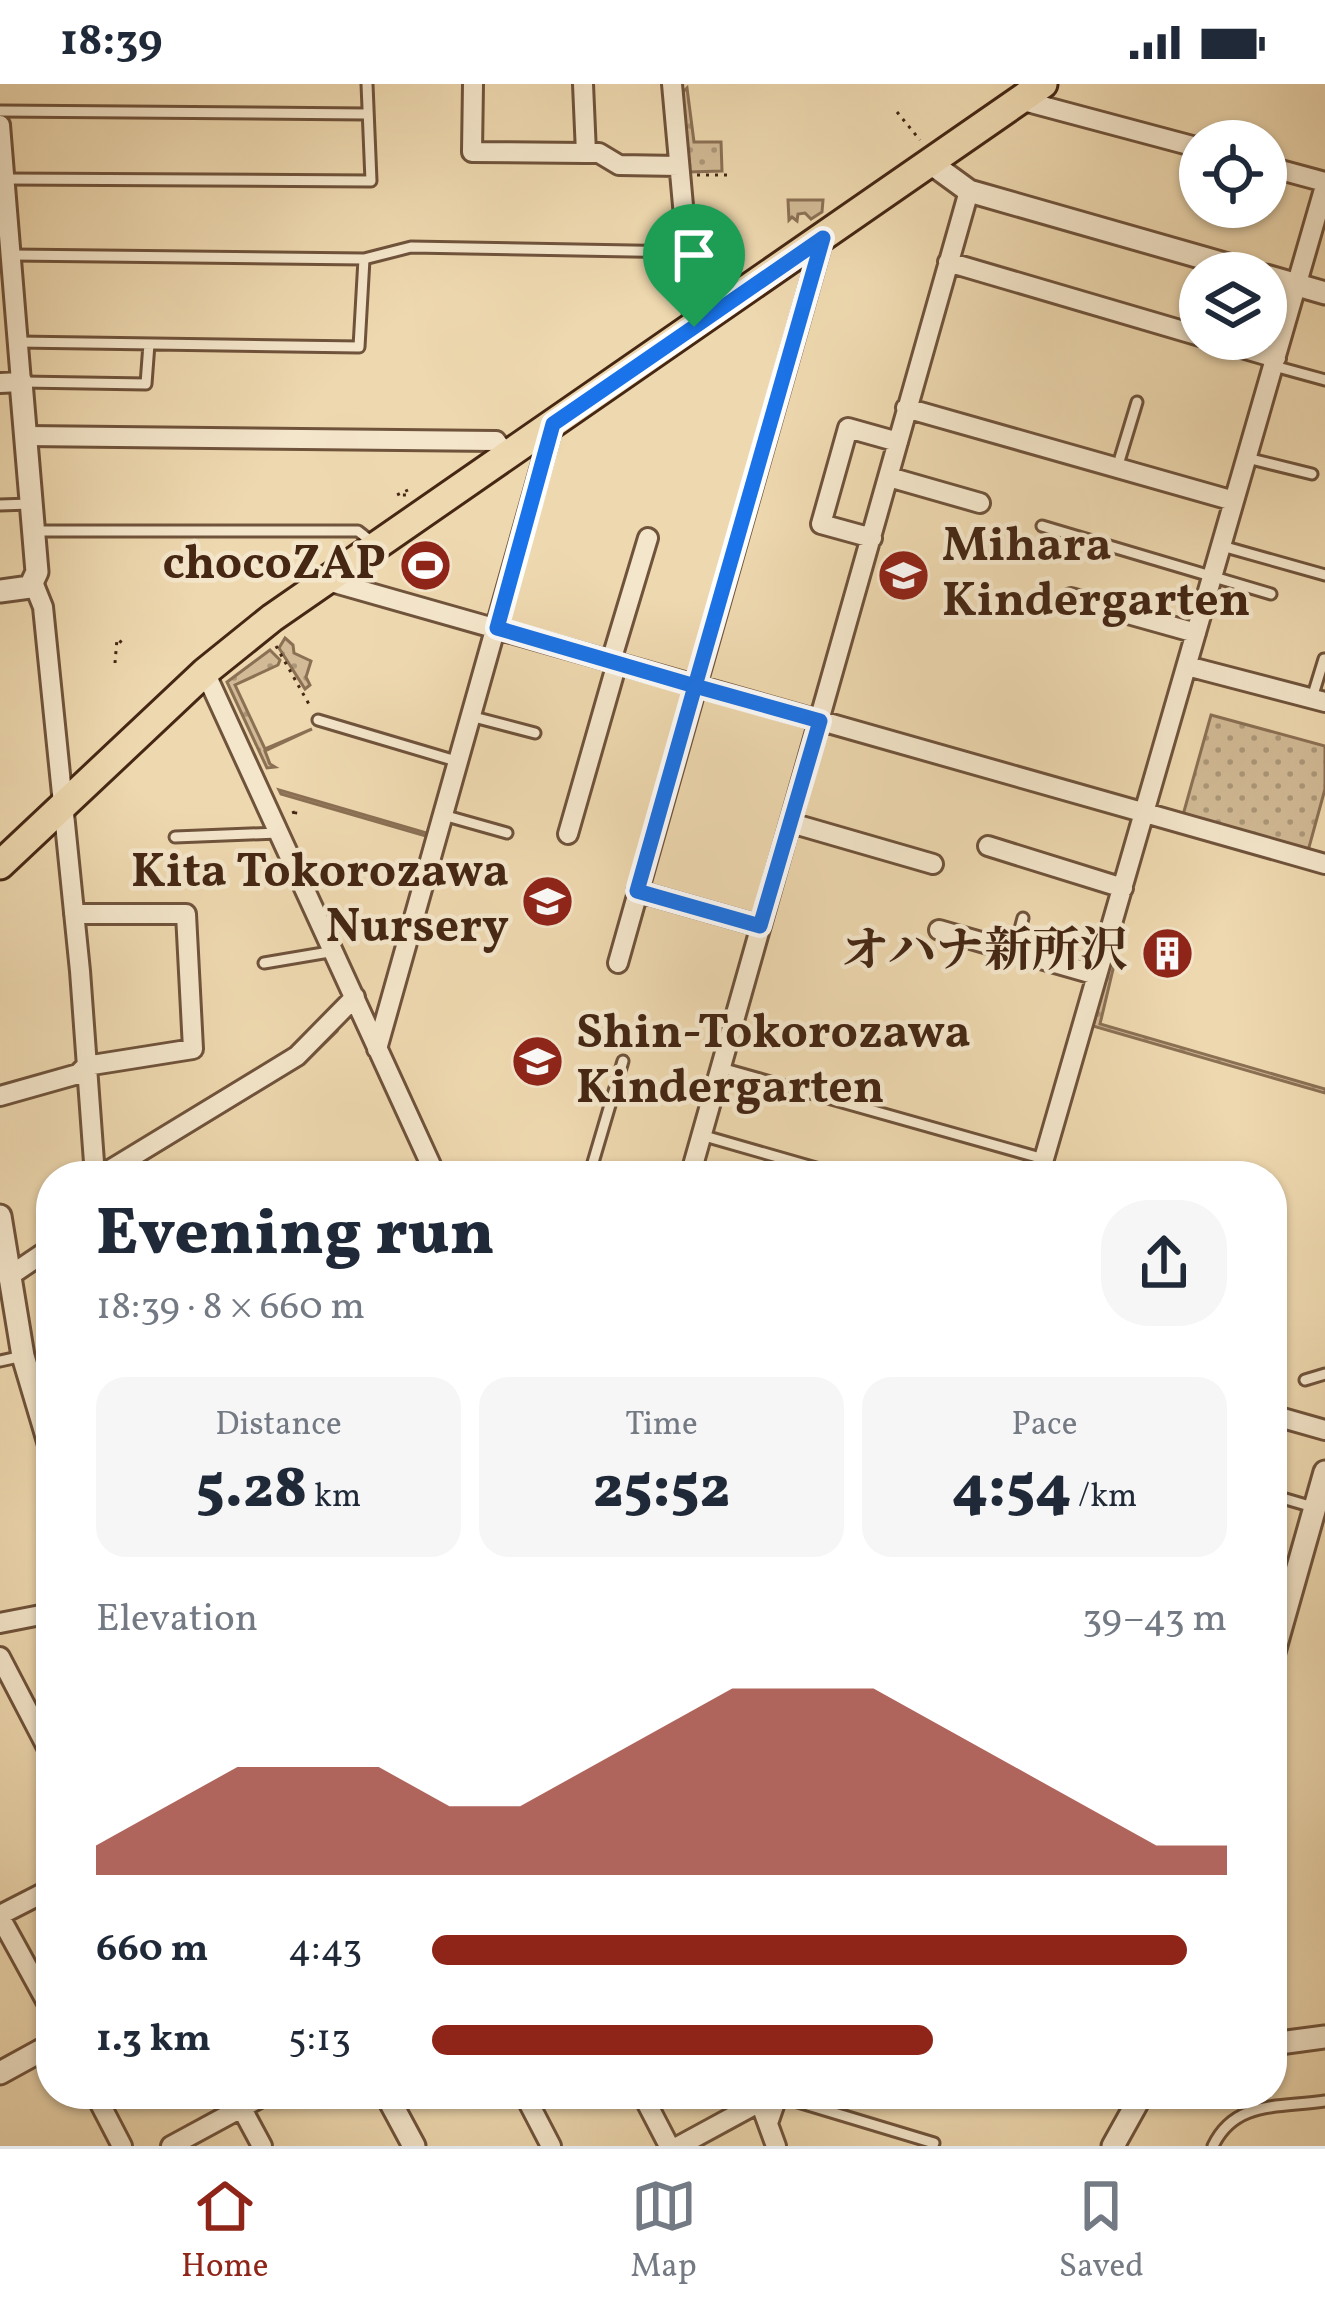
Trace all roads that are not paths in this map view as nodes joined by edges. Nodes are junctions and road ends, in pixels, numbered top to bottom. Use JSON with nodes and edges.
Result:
{"nodes":[{"id":1,"x":367,"y":84,"type":"edge"},
{"id":2,"x":473,"y":84,"type":"edge"},
{"id":3,"x":583,"y":84,"type":"edge"},
{"id":4,"x":673,"y":84,"type":"edge"},
{"id":5,"x":1032,"y":92,"type":"edge"},
{"id":6,"x":0,"y":110,"type":"edge"},
{"id":7,"x":366,"y":114,"type":"junction"},
{"id":8,"x":0,"y":125,"type":"edge"},
{"id":9,"x":1179,"y":141,"type":"edge"},
{"id":10,"x":586,"y":153,"type":"junction"},
{"id":11,"x":928,"y":155,"type":"junction"},
{"id":12,"x":681,"y":171,"type":"junction"},
{"id":13,"x":1287,"y":175,"type":"edge"},
{"id":14,"x":6,"y":178,"type":"junction"},
{"id":15,"x":969,"y":190,"type":"junction"},
{"id":16,"x":1324,"y":190,"type":"edge"},
{"id":17,"x":823,"y":238,"type":"junction"},
{"id":18,"x":687,"y":252,"type":"junction"},
{"id":19,"x":1183,"y":252,"type":"edge"},
{"id":20,"x":14,"y":255,"type":"junction"},
{"id":21,"x":364,"y":259,"type":"junction"},
{"id":22,"x":948,"y":262,"type":"junction"},
{"id":23,"x":1287,"y":282,"type":"edge"},
{"id":24,"x":1296,"y":285,"type":"junction"},
{"id":25,"x":8,"y":288,"type":"edge"},
{"id":26,"x":1325,"y":293,"type":"edge"},
{"id":27,"x":694,"y":327,"type":"junction"},
{"id":28,"x":1179,"y":330,"type":"edge"},
{"id":29,"x":18,"y":342,"type":"junction"},
{"id":30,"x":149,"y":344,"type":"junction"},
{"id":31,"x":1269,"y":360,"type":"edge"},
{"id":32,"x":1275,"y":362,"type":"junction"},
{"id":33,"x":1325,"y":380,"type":"edge"},
{"id":34,"x":11,"y":383,"type":"edge"},
{"id":35,"x":1137,"y":402,"type":"dead end"},
{"id":36,"x":906,"y":408,"type":"junction"},
{"id":37,"x":553,"y":424,"type":"junction"},
{"id":38,"x":26,"y":436,"type":"junction"},
{"id":39,"x":898,"y":442,"type":"junction"},
{"id":40,"x":507,"y":456,"type":"junction"},
{"id":41,"x":1247,"y":458,"type":"junction"},
{"id":42,"x":1118,"y":468,"type":"junction"},
{"id":43,"x":1312,"y":474,"type":"dead end"},
{"id":44,"x":889,"y":476,"type":"junction"},
{"id":45,"x":1234,"y":501,"type":"junction"},
{"id":46,"x":980,"y":503,"type":"dead end"},
{"id":47,"x":30,"y":504,"type":"junction"},
{"id":48,"x":0,"y":505,"type":"edge"},
{"id":49,"x":1042,"y":526,"type":"dead end"},
{"id":50,"x":33,"y":531,"type":"junction"},
{"id":51,"x":648,"y":538,"type":"dead end"},
{"id":52,"x":872,"y":538,"type":"junction"},
{"id":53,"x":377,"y":546,"type":"junction"},
{"id":54,"x":1222,"y":546,"type":"junction"},
{"id":55,"x":1213,"y":575,"type":"junction"},
{"id":56,"x":1325,"y":575,"type":"edge"},
{"id":57,"x":328,"y":581,"type":"junction"},
{"id":58,"x":33,"y":582,"type":"junction"},
{"id":59,"x":0,"y":591,"type":"edge"},
{"id":60,"x":1271,"y":594,"type":"dead end"},
{"id":61,"x":1071,"y":598,"type":"dead end"},
{"id":62,"x":497,"y":628,"type":"junction"},
{"id":63,"x":1196,"y":633,"type":"junction"},
{"id":64,"x":1324,"y":659,"type":"edge"},
{"id":65,"x":614,"y":662,"type":"junction"},
{"id":66,"x":1187,"y":666,"type":"junction"},
{"id":67,"x":205,"y":672,"type":"junction"},
{"id":68,"x":695,"y":686,"type":"junction"},
{"id":69,"x":1318,"y":700,"type":"edge"},
{"id":70,"x":470,"y":716,"type":"junction"},
{"id":71,"x":318,"y":720,"type":"road end"},
{"id":72,"x":820,"y":721,"type":"junction"},
{"id":73,"x":535,"y":733,"type":"dead end"},
{"id":74,"x":458,"y":761,"type":"junction"},
{"id":75,"x":63,"y":806,"type":"junction"},
{"id":76,"x":1144,"y":813,"type":"junction"},
{"id":77,"x":442,"y":815,"type":"junction"},
{"id":78,"x":791,"y":823,"type":"junction"},
{"id":79,"x":279,"y":832,"type":"junction"},
{"id":80,"x":507,"y":833,"type":"dead end"},
{"id":81,"x":568,"y":834,"type":"dead end"},
{"id":82,"x":175,"y":837,"type":"dead end"},
{"id":83,"x":988,"y":846,"type":"dead end"},
{"id":84,"x":933,"y":864,"type":"dead end"},
{"id":85,"x":1325,"y":864,"type":"edge"},
{"id":86,"x":0,"y":865,"type":"edge"},
{"id":87,"x":1123,"y":888,"type":"junction"},
{"id":88,"x":637,"y":891,"type":"junction"},
{"id":89,"x":74,"y":914,"type":"junction"},
{"id":90,"x":1023,"y":918,"type":"dead end"},
{"id":91,"x":760,"y":926,"type":"junction"},
{"id":92,"x":939,"y":930,"type":"dead end"},
{"id":93,"x":335,"y":951,"type":"junction"},
{"id":94,"x":1014,"y":952,"type":"junction"},
{"id":95,"x":264,"y":963,"type":"dead end"},
{"id":96,"x":618,"y":963,"type":"dead end"},
{"id":97,"x":1097,"y":975,"type":"junction"},
{"id":98,"x":356,"y":997,"type":"junction"},
{"id":99,"x":377,"y":1049,"type":"junction"},
{"id":100,"x":622,"y":1061,"type":"dead end"},
{"id":101,"x":86,"y":1066,"type":"junction"},
{"id":102,"x":721,"y":1068,"type":"junction"},
{"id":103,"x":0,"y":1096,"type":"edge"},
{"id":104,"x":701,"y":1135,"type":"junction"},
{"id":105,"x":96,"y":1161,"type":"edge"},
{"id":106,"x":122,"y":1161,"type":"edge"},
{"id":107,"x":429,"y":1161,"type":"edge"},
{"id":108,"x":593,"y":1161,"type":"edge"},
{"id":109,"x":694,"y":1161,"type":"edge"},
{"id":110,"x":792,"y":1161,"type":"edge"},
{"id":111,"x":1022,"y":1161,"type":"edge"},
{"id":112,"x":1043,"y":1161,"type":"edge"},
{"id":113,"x":0,"y":1216,"type":"edge"},
{"id":114,"x":36,"y":1258,"type":"edge"},
{"id":115,"x":8,"y":1277,"type":"junction"},
{"id":116,"x":11,"y":1358,"type":"edge"},
{"id":117,"x":1325,"y":1374,"type":"edge"},
{"id":118,"x":1305,"y":1380,"type":"dead end"},
{"id":119,"x":36,"y":1416,"type":"edge"},
{"id":120,"x":1287,"y":1419,"type":"edge"},
{"id":121,"x":1325,"y":1430,"type":"edge"},
{"id":122,"x":1325,"y":1472,"type":"edge"},
{"id":123,"x":1287,"y":1500,"type":"edge"},
{"id":124,"x":1315,"y":1508,"type":"junction"},
{"id":125,"x":1287,"y":1607,"type":"edge"},
{"id":126,"x":36,"y":1616,"type":"edge"},
{"id":127,"x":0,"y":1623,"type":"edge"},
{"id":128,"x":0,"y":1658,"type":"edge"},
{"id":129,"x":36,"y":1726,"type":"edge"},
{"id":130,"x":36,"y":1897,"type":"edge"},
{"id":131,"x":0,"y":1916,"type":"edge"},
{"id":132,"x":36,"y":1982,"type":"edge"},
{"id":133,"x":1325,"y":2038,"type":"edge"},
{"id":134,"x":1287,"y":2042,"type":"edge"},
{"id":135,"x":36,"y":2053,"type":"edge"},
{"id":136,"x":0,"y":2073,"type":"edge"},
{"id":137,"x":1325,"y":2101,"type":"edge"},
{"id":138,"x":1287,"y":2107,"type":"edge"},
{"id":139,"x":103,"y":2109,"type":"edge"},
{"id":140,"x":226,"y":2109,"type":"edge"},
{"id":141,"x":242,"y":2109,"type":"edge"},
{"id":142,"x":394,"y":2109,"type":"edge"},
{"id":143,"x":532,"y":2109,"type":"edge"},
{"id":144,"x":650,"y":2109,"type":"edge"},
{"id":145,"x":745,"y":2109,"type":"edge"},
{"id":146,"x":768,"y":2109,"type":"edge"},
{"id":147,"x":814,"y":2109,"type":"edge"},
{"id":148,"x":1134,"y":2109,"type":"edge"},
{"id":149,"x":1273,"y":2109,"type":"edge"},
{"id":150,"x":934,"y":2143,"type":"edge"},
{"id":151,"x":122,"y":2146,"type":"edge"},
{"id":152,"x":170,"y":2146,"type":"edge"},
{"id":153,"x":262,"y":2146,"type":"edge"},
{"id":154,"x":414,"y":2146,"type":"edge"},
{"id":155,"x":551,"y":2146,"type":"edge"},
{"id":156,"x":669,"y":2146,"type":"edge"},
{"id":157,"x":679,"y":2146,"type":"edge"},
{"id":158,"x":776,"y":2146,"type":"edge"},
{"id":159,"x":1113,"y":2146,"type":"edge"},
{"id":160,"x":1213,"y":2146,"type":"edge"}],
"edges":[{"from":1,"to":7,"type":"lane"},
{"from":2,"to":10,"type":"street"},
{"from":3,"to":10,"type":"street"},
{"from":4,"to":12,"type":"street"},
{"from":5,"to":9,"type":"street"},
{"from":5,"to":11,"type":"main road"},
{"from":6,"to":7,"type":"lane"},
{"from":7,"to":14,"type":"lane"},
{"from":8,"to":14,"type":"street"},
{"from":10,"to":12,"type":"street"},
{"from":11,"to":15,"type":"street"},
{"from":11,"to":17,"type":"main road"},
{"from":12,"to":18,"type":"street"},
{"from":13,"to":16,"type":"street"},
{"from":14,"to":20,"type":"street"},
{"from":15,"to":19,"type":"street"},
{"from":15,"to":22,"type":"street"},
{"from":16,"to":24,"type":"street"},
{"from":17,"to":27,"type":"main road"},
{"from":17,"to":68,"type":"street"},
{"from":18,"to":21,"type":"lane"},
{"from":18,"to":27,"type":"street"},
{"from":20,"to":21,"type":"lane"},
{"from":20,"to":25,"type":"street"},
{"from":21,"to":30,"type":"lane"},
{"from":22,"to":28,"type":"street"},
{"from":22,"to":36,"type":"street"},
{"from":23,"to":24,"type":"street"},
{"from":24,"to":26,"type":"street"},
{"from":24,"to":32,"type":"street"},
{"from":25,"to":29,"type":"street"},
{"from":27,"to":37,"type":"main road"},
{"from":29,"to":30,"type":"lane"},
{"from":29,"to":34,"type":"street"},
{"from":30,"to":34,"type":"lane"},
{"from":31,"to":32,"type":"street"},
{"from":32,"to":33,"type":"lane"},
{"from":32,"to":41,"type":"street"},
{"from":34,"to":38,"type":"street"},
{"from":35,"to":42,"type":"lane"},
{"from":36,"to":39,"type":"street"},
{"from":36,"to":42,"type":"street"},
{"from":37,"to":40,"type":"main road"},
{"from":37,"to":62,"type":"street"},
{"from":38,"to":40,"type":"street"},
{"from":38,"to":47,"type":"street"},
{"from":39,"to":44,"type":"street"},
{"from":39,"to":52,"type":"street"},
{"from":40,"to":53,"type":"main road"},
{"from":41,"to":43,"type":"lane"},
{"from":41,"to":45,"type":"street"},
{"from":42,"to":45,"type":"street"},
{"from":44,"to":46,"type":"street"},
{"from":44,"to":52,"type":"street"},
{"from":45,"to":54,"type":"street"},
{"from":47,"to":48,"type":"lane"},
{"from":47,"to":50,"type":"street"},
{"from":49,"to":55,"type":"lane"},
{"from":50,"to":53,"type":"lane"},
{"from":50,"to":58,"type":"street"},
{"from":51,"to":65,"type":"street"},
{"from":52,"to":72,"type":"street"},
{"from":53,"to":57,"type":"main road"},
{"from":54,"to":55,"type":"street"},
{"from":54,"to":56,"type":"lane"},
{"from":55,"to":60,"type":"lane"},
{"from":55,"to":63,"type":"street"},
{"from":57,"to":62,"type":"street"},
{"from":57,"to":67,"type":"main road"},
{"from":58,"to":59,"type":"street"},
{"from":58,"to":75,"type":"street"},
{"from":61,"to":63,"type":"street"},
{"from":62,"to":65,"type":"street"},
{"from":62,"to":70,"type":"street"},
{"from":63,"to":66,"type":"street"},
{"from":64,"to":69,"type":"lane"},
{"from":65,"to":68,"type":"street"},
{"from":65,"to":81,"type":"street"},
{"from":66,"to":69,"type":"street"},
{"from":66,"to":76,"type":"street"},
{"from":67,"to":75,"type":"main road"},
{"from":67,"to":79,"type":"street"},
{"from":68,"to":72,"type":"street"},
{"from":68,"to":88,"type":"street"},
{"from":70,"to":73,"type":"lane"},
{"from":70,"to":74,"type":"street"},
{"from":71,"to":74,"type":"lane"},
{"from":72,"to":76,"type":"street"},
{"from":72,"to":78,"type":"street"},
{"from":74,"to":77,"type":"street"},
{"from":75,"to":86,"type":"main road"},
{"from":75,"to":89,"type":"street"},
{"from":76,"to":85,"type":"street"},
{"from":76,"to":87,"type":"street"},
{"from":77,"to":80,"type":"lane"},
{"from":77,"to":99,"type":"street"},
{"from":78,"to":84,"type":"street"},
{"from":78,"to":91,"type":"street"},
{"from":79,"to":82,"type":"lane"},
{"from":79,"to":93,"type":"street"},
{"from":83,"to":87,"type":"street"},
{"from":87,"to":97,"type":"street"},
{"from":88,"to":91,"type":"street"},
{"from":88,"to":96,"type":"street"},
{"from":89,"to":101,"type":"street"},
{"from":89,"to":101,"type":"street"},
{"from":90,"to":94,"type":"lane"},
{"from":91,"to":102,"type":"street"},
{"from":92,"to":94,"type":"street"},
{"from":93,"to":95,"type":"lane"},
{"from":93,"to":98,"type":"street"},
{"from":94,"to":97,"type":"street"},
{"from":97,"to":112,"type":"street"},
{"from":98,"to":99,"type":"street"},
{"from":98,"to":106,"type":"street"},
{"from":99,"to":107,"type":"street"},
{"from":100,"to":108,"type":"lane"},
{"from":101,"to":103,"type":"street"},
{"from":101,"to":105,"type":"street"},
{"from":102,"to":104,"type":"street"},
{"from":102,"to":111,"type":"lane"},
{"from":104,"to":109,"type":"street"},
{"from":104,"to":110,"type":"lane"},
{"from":113,"to":115,"type":"street"},
{"from":114,"to":115,"type":"street"},
{"from":115,"to":116,"type":"street"},
{"from":116,"to":119,"type":"street"},
{"from":117,"to":118,"type":"lane"},
{"from":120,"to":121,"type":"street"},
{"from":122,"to":124,"type":"street"},
{"from":123,"to":124,"type":"lane"},
{"from":124,"to":125,"type":"street"},
{"from":126,"to":127,"type":"street"},
{"from":128,"to":129,"type":"street"},
{"from":130,"to":131,"type":"street"},
{"from":131,"to":132,"type":"street"},
{"from":133,"to":134,"type":"street"},
{"from":135,"to":136,"type":"street"},
{"from":137,"to":138,"type":"lane"},
{"from":139,"to":151,"type":"street"},
{"from":140,"to":152,"type":"street"},
{"from":141,"to":153,"type":"street"},
{"from":142,"to":154,"type":"street"},
{"from":143,"to":155,"type":"street"},
{"from":144,"to":156,"type":"street"},
{"from":145,"to":157,"type":"street"},
{"from":146,"to":158,"type":"street"},
{"from":147,"to":150,"type":"lane"},
{"from":148,"to":159,"type":"street"},
{"from":149,"to":160,"type":"lane"}]}
